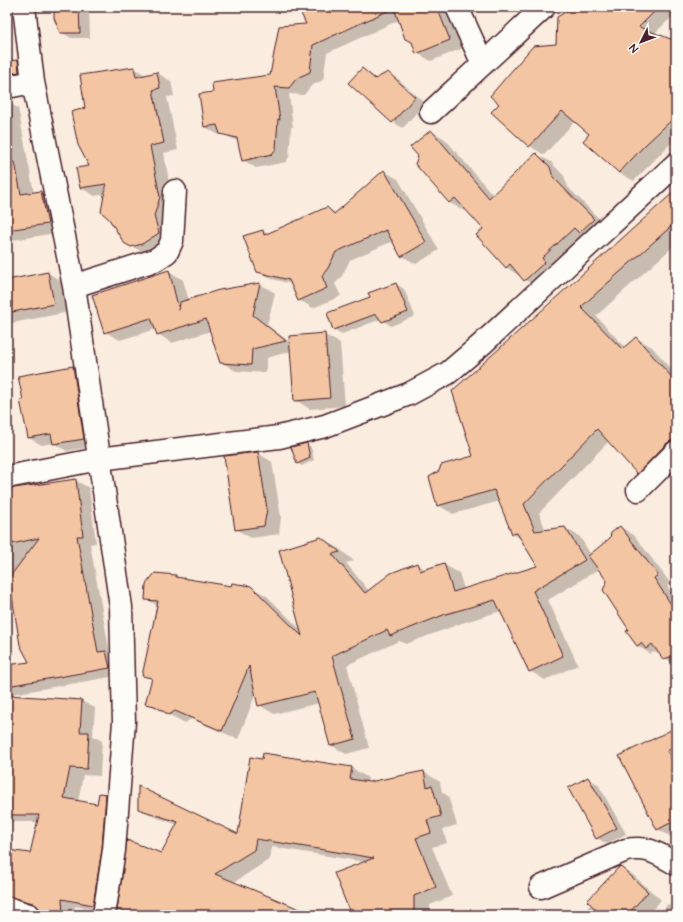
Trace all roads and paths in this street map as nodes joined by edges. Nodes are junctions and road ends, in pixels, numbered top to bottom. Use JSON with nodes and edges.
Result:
{"nodes":[{"id":1,"x":24,"y":7,"type":"edge"},
{"id":2,"x":457,"y":7,"type":"edge"},
{"id":3,"x":544,"y":7,"type":"edge"},
{"id":4,"x":483,"y":64,"type":"junction"},
{"id":5,"x":33,"y":82,"type":"junction"},
{"id":6,"x":7,"y":87,"type":"edge"},
{"id":7,"x":431,"y":112,"type":"dead end"},
{"id":8,"x":676,"y":164,"type":"edge"},
{"id":9,"x":175,"y":191,"type":"dead end"},
{"id":10,"x":74,"y":286,"type":"junction"},
{"id":11,"x":676,"y":452,"type":"edge"},
{"id":12,"x":99,"y":459,"type":"junction"},
{"id":13,"x":7,"y":477,"type":"edge"},
{"id":14,"x":638,"y":490,"type":"dead end"},
{"id":15,"x":676,"y":864,"type":"edge"},
{"id":16,"x":541,"y":887,"type":"dead end"},
{"id":17,"x":7,"y":908,"type":"edge"},
{"id":18,"x":29,"y":915,"type":"edge"},
{"id":19,"x":104,"y":915,"type":"edge"}],
"edges":[{"from":1,"to":5,"type":"street"},
{"from":2,"to":4,"type":"street"},
{"from":3,"to":4,"type":"street"},
{"from":4,"to":7,"type":"street"},
{"from":5,"to":6,"type":"street"},
{"from":5,"to":10,"type":"street"},
{"from":8,"to":12,"type":"street"},
{"from":9,"to":10,"type":"street"},
{"from":10,"to":12,"type":"street"},
{"from":11,"to":14,"type":"street"},
{"from":12,"to":13,"type":"street"},
{"from":12,"to":19,"type":"street"},
{"from":15,"to":16,"type":"street"},
{"from":17,"to":18,"type":"street"}]}
